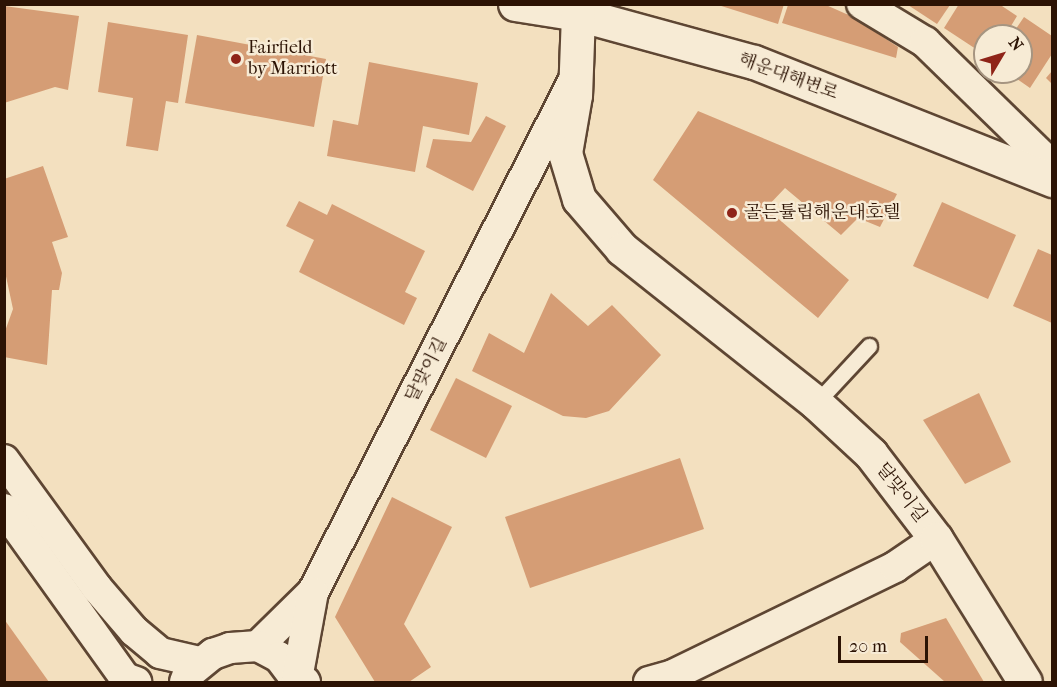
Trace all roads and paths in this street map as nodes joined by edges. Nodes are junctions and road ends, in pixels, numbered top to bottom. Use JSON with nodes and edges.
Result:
{"nodes":[{"id":1,"x":515,"y":4,"type":"edge"},
{"id":2,"x":862,"y":4,"type":"edge"},
{"id":3,"x":580,"y":9,"type":"edge"},
{"id":4,"x":575,"y":79,"type":"junction"},
{"id":5,"x":1053,"y":166,"type":"edge"},
{"id":6,"x":1053,"y":180,"type":"edge"},
{"id":7,"x":869,"y":346,"type":"dead end"},
{"id":8,"x":816,"y":403,"type":"junction"},
{"id":9,"x":4,"y":460,"type":"edge"},
{"id":10,"x":4,"y":509,"type":"edge"},
{"id":11,"x":936,"y":539,"type":"junction"},
{"id":12,"x":313,"y":592,"type":"junction"},
{"id":13,"x":258,"y":646,"type":"junction"},
{"id":14,"x":193,"y":672,"type":"edge"},
{"id":15,"x":126,"y":681,"type":"edge"},
{"id":16,"x":300,"y":681,"type":"edge"},
{"id":17,"x":649,"y":682,"type":"edge"},
{"id":18,"x":1025,"y":682,"type":"edge"}],
"edges":[{"from":1,"to":3,"type":"street","name":"해운대해변로"},
{"from":2,"to":5,"type":"street"},
{"from":3,"to":4,"type":"street","name":"달맞이길"},
{"from":3,"to":6,"type":"street","name":"해운대해변로"},
{"from":4,"to":8,"type":"street","name":"달맞이길"},
{"from":4,"to":12,"type":"street","name":"달맞이길"},
{"from":7,"to":8,"type":"lane"},
{"from":8,"to":11,"type":"street","name":"달맞이길"},
{"from":9,"to":14,"type":"street"},
{"from":10,"to":15,"type":"street"},
{"from":11,"to":17,"type":"street","name":"달맞이길"},
{"from":11,"to":18,"type":"street","name":"달맞이길"},
{"from":12,"to":13,"type":"street","name":"달맞이길"},
{"from":12,"to":16,"type":"street"},
{"from":13,"to":14,"type":"street"},
{"from":13,"to":16,"type":"street"}]}
